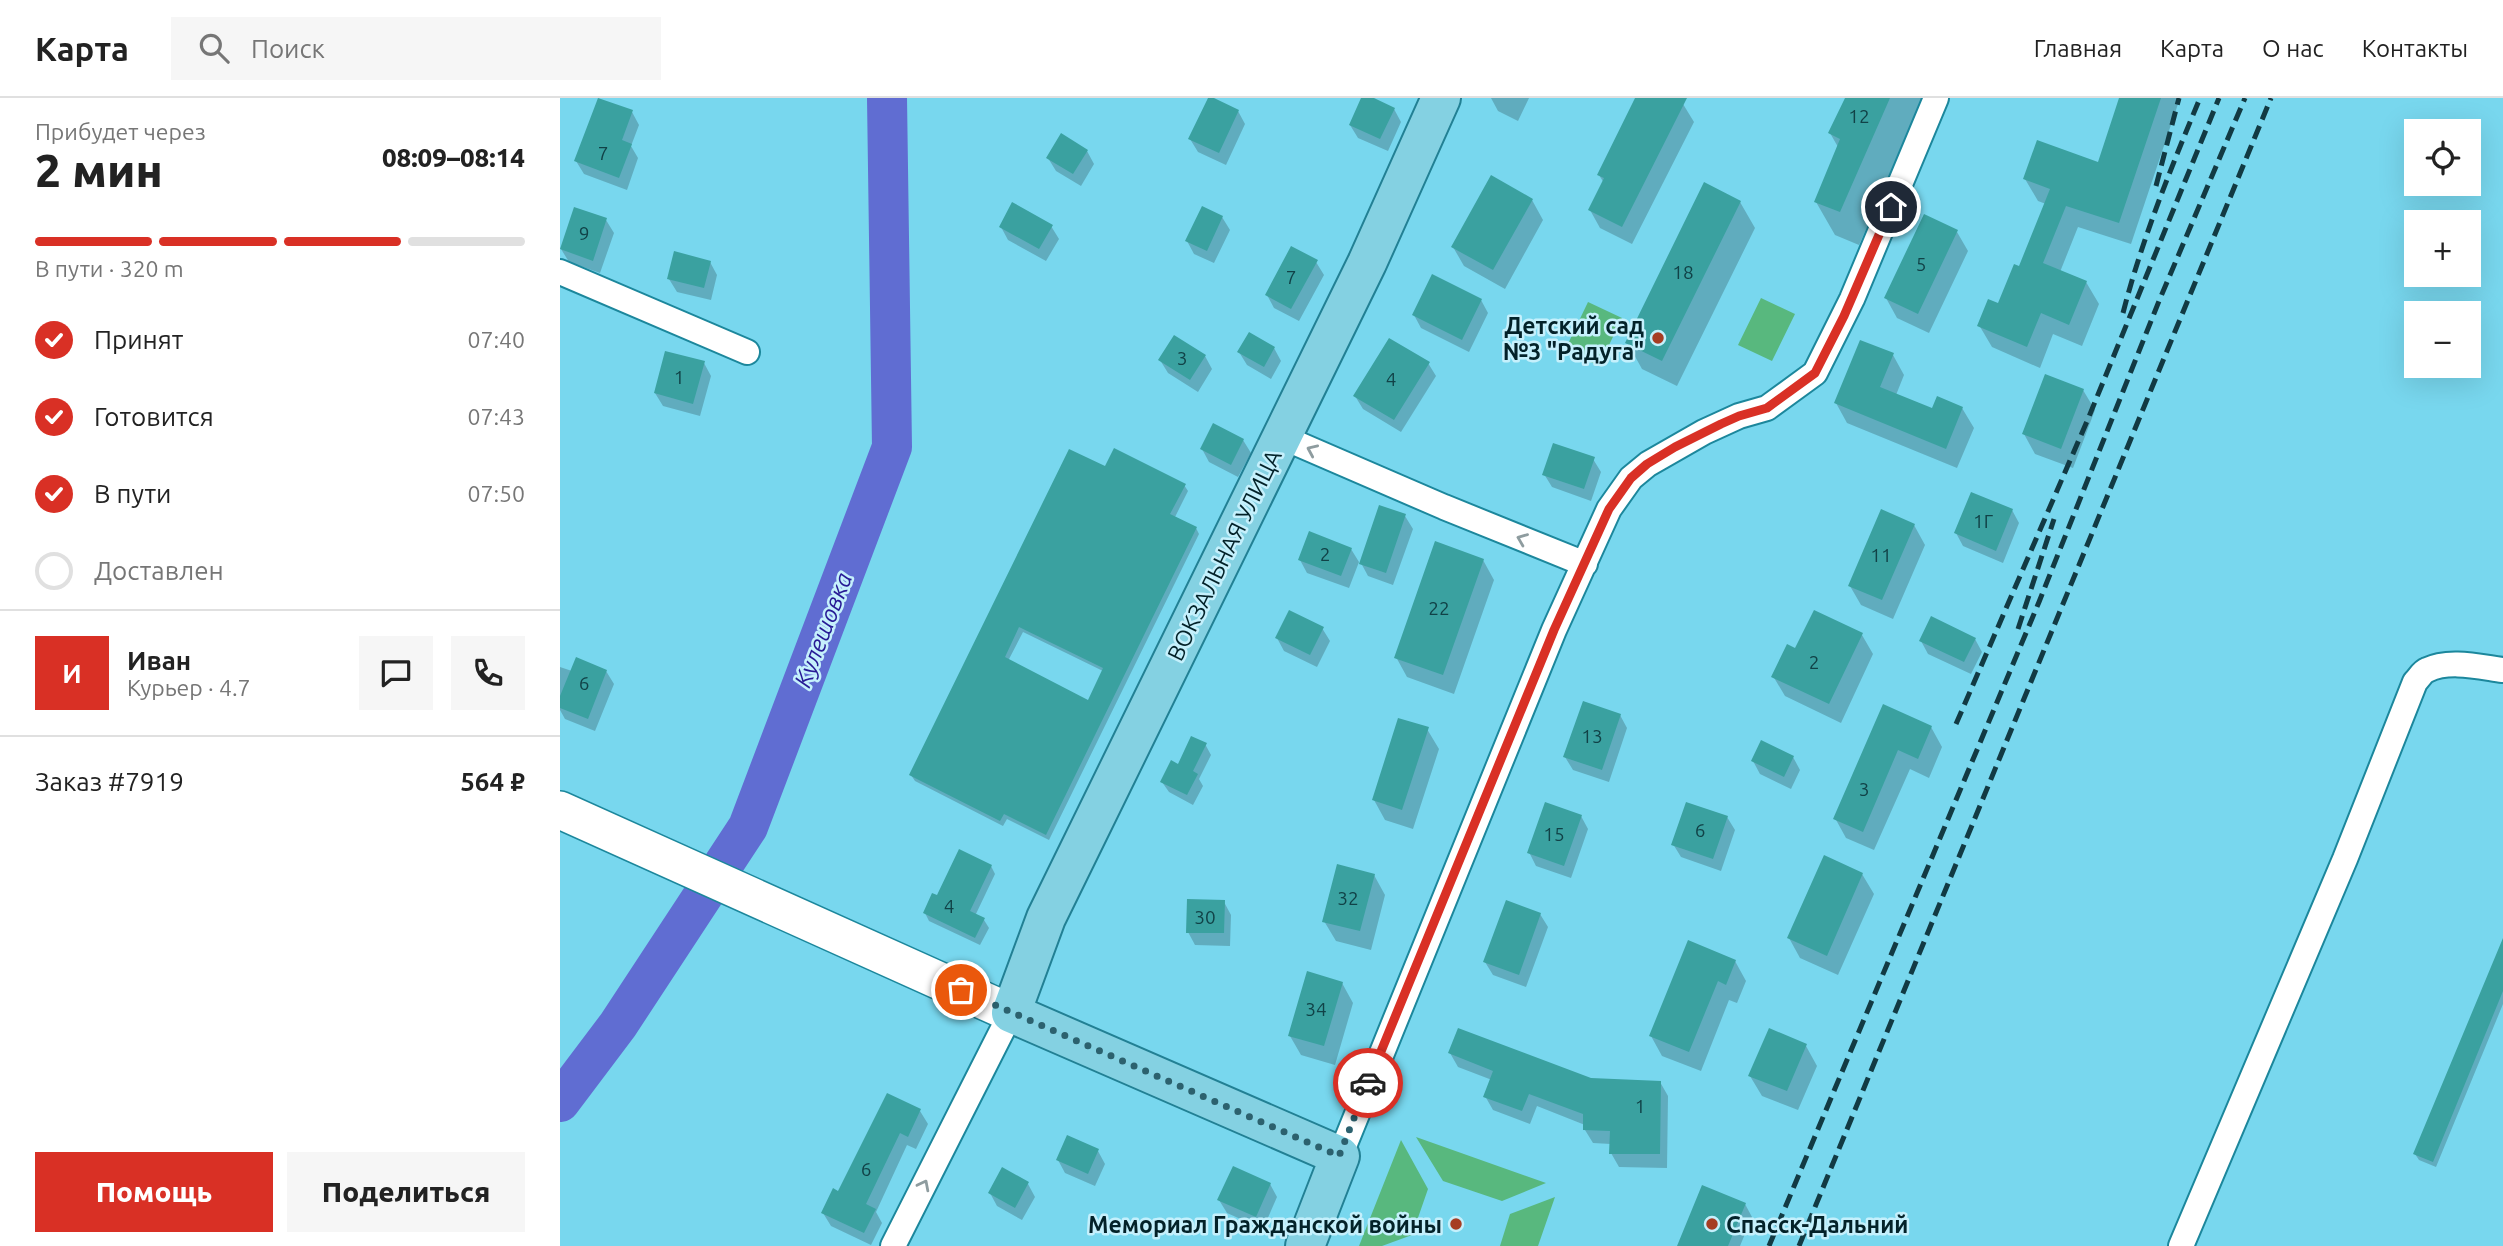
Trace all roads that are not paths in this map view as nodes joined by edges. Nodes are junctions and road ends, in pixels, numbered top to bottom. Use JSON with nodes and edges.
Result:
{"nodes":[{"id":1,"x":1441,"y":98,"type":"edge"},
{"id":2,"x":1936,"y":98,"type":"edge"},
{"id":3,"x":560,"y":272,"type":"edge"},
{"id":4,"x":747,"y":352,"type":"dead end"},
{"id":5,"x":1282,"y":437,"type":"junction"},
{"id":6,"x":1585,"y":564,"type":"junction"},
{"id":7,"x":2503,"y":670,"type":"edge"},
{"id":8,"x":560,"y":810,"type":"edge"},
{"id":9,"x":1011,"y":1013,"type":"junction"},
{"id":10,"x":1339,"y":1156,"type":"junction"},
{"id":11,"x":893,"y":1246,"type":"edge"},
{"id":12,"x":1305,"y":1246,"type":"edge"},
{"id":13,"x":2181,"y":1246,"type":"edge"}],
"edges":[{"from":1,"to":5,"type":"main road","name":"ВОКЗАЛЬНАЯ УЛИЦА"},
{"from":2,"to":6,"type":"street"},
{"from":3,"to":4,"type":"street"},
{"from":6,"to":5,"type":"street","one_way":true},
{"from":5,"to":9,"type":"main road","name":"ВОКЗАЛЬНАЯ УЛИЦА"},
{"from":6,"to":10,"type":"street"},
{"from":7,"to":13,"type":"street"},
{"from":8,"to":9,"type":"main road"},
{"from":9,"to":10,"type":"main road"},
{"from":11,"to":9,"type":"street","one_way":true},
{"from":10,"to":12,"type":"main road"}]}
